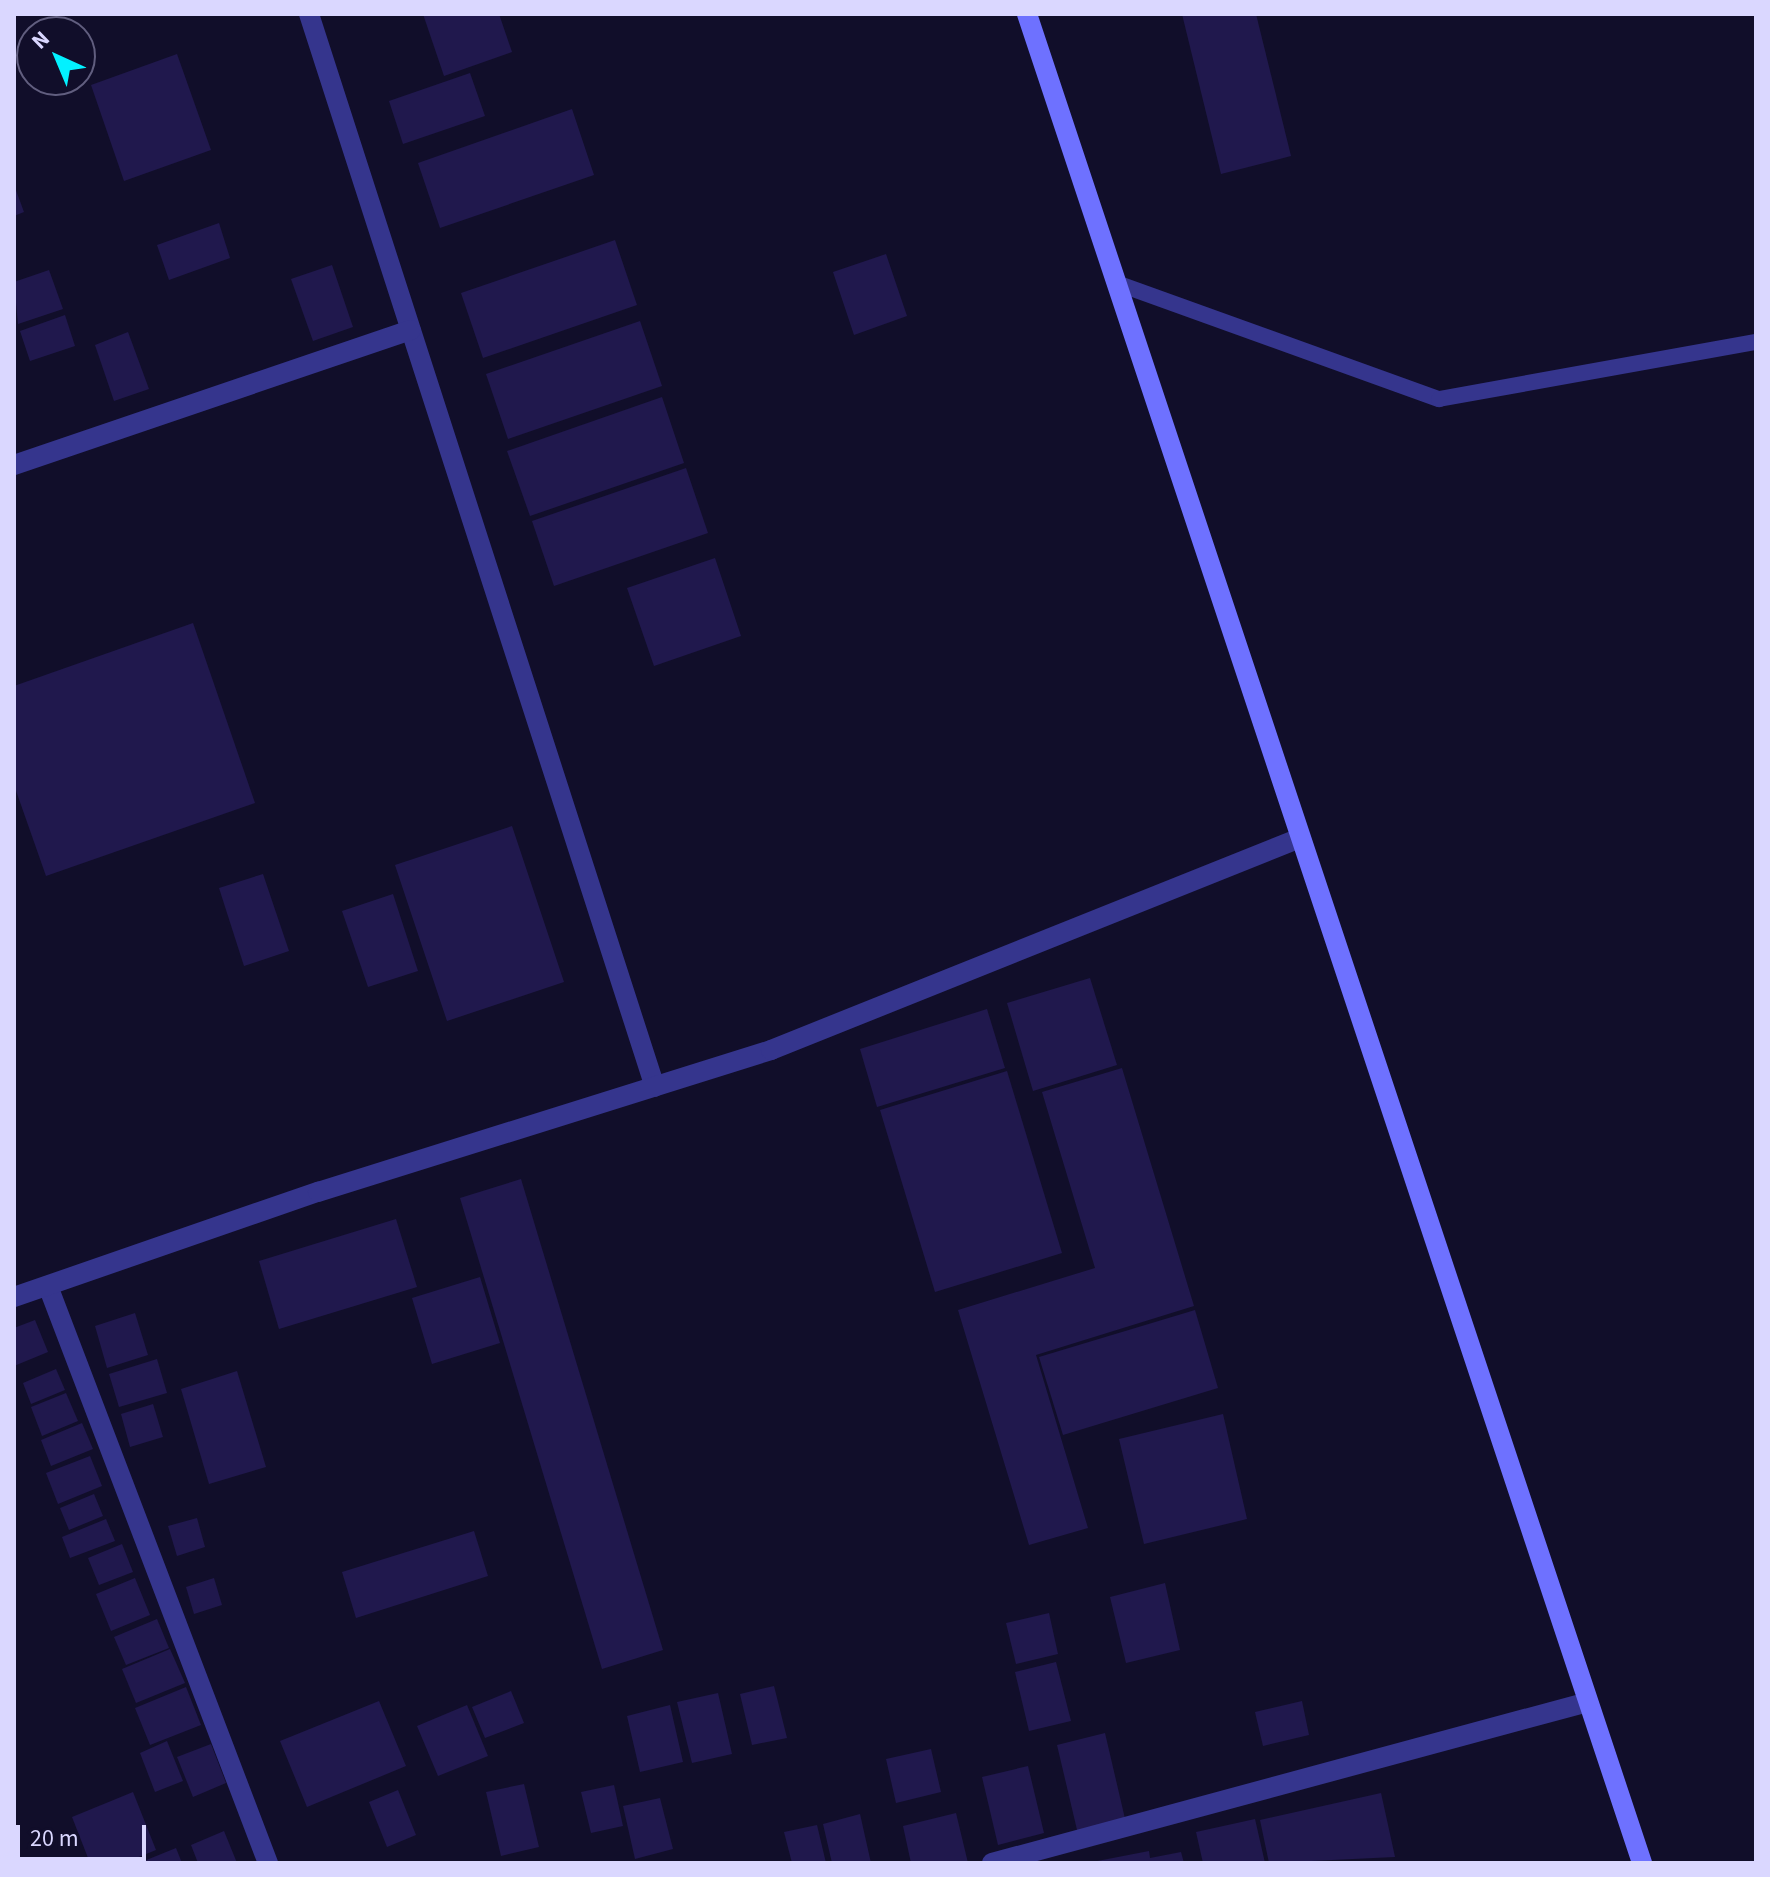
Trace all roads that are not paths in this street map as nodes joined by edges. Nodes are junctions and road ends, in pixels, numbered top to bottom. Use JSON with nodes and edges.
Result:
{"nodes":[{"id":1,"x":309,"y":14,"type":"edge"},
{"id":2,"x":1027,"y":14,"type":"edge"},
{"id":3,"x":1122,"y":285,"type":"junction"},
{"id":4,"x":411,"y":330,"type":"junction"},
{"id":5,"x":1756,"y":342,"type":"edge"},
{"id":6,"x":14,"y":465,"type":"edge"},
{"id":7,"x":1300,"y":838,"type":"junction"},
{"id":8,"x":655,"y":1087,"type":"junction"},
{"id":9,"x":48,"y":1286,"type":"junction"},
{"id":10,"x":14,"y":1297,"type":"edge"},
{"id":11,"x":1588,"y":1702,"type":"junction"},
{"id":12,"x":1635,"y":1862,"type":"edge"},
{"id":13,"x":268,"y":1863,"type":"edge"},
{"id":14,"x":992,"y":1863,"type":"edge"}],
"edges":[{"from":1,"to":4,"type":"street"},
{"from":2,"to":3,"type":"street"},
{"from":3,"to":5,"type":"lane"},
{"from":3,"to":7,"type":"street"},
{"from":4,"to":6,"type":"street"},
{"from":4,"to":8,"type":"street"},
{"from":7,"to":8,"type":"street"},
{"from":7,"to":11,"type":"street"},
{"from":8,"to":9,"type":"street"},
{"from":9,"to":10,"type":"street"},
{"from":9,"to":13,"type":"street"},
{"from":11,"to":12,"type":"street"},
{"from":11,"to":14,"type":"street"}]}
